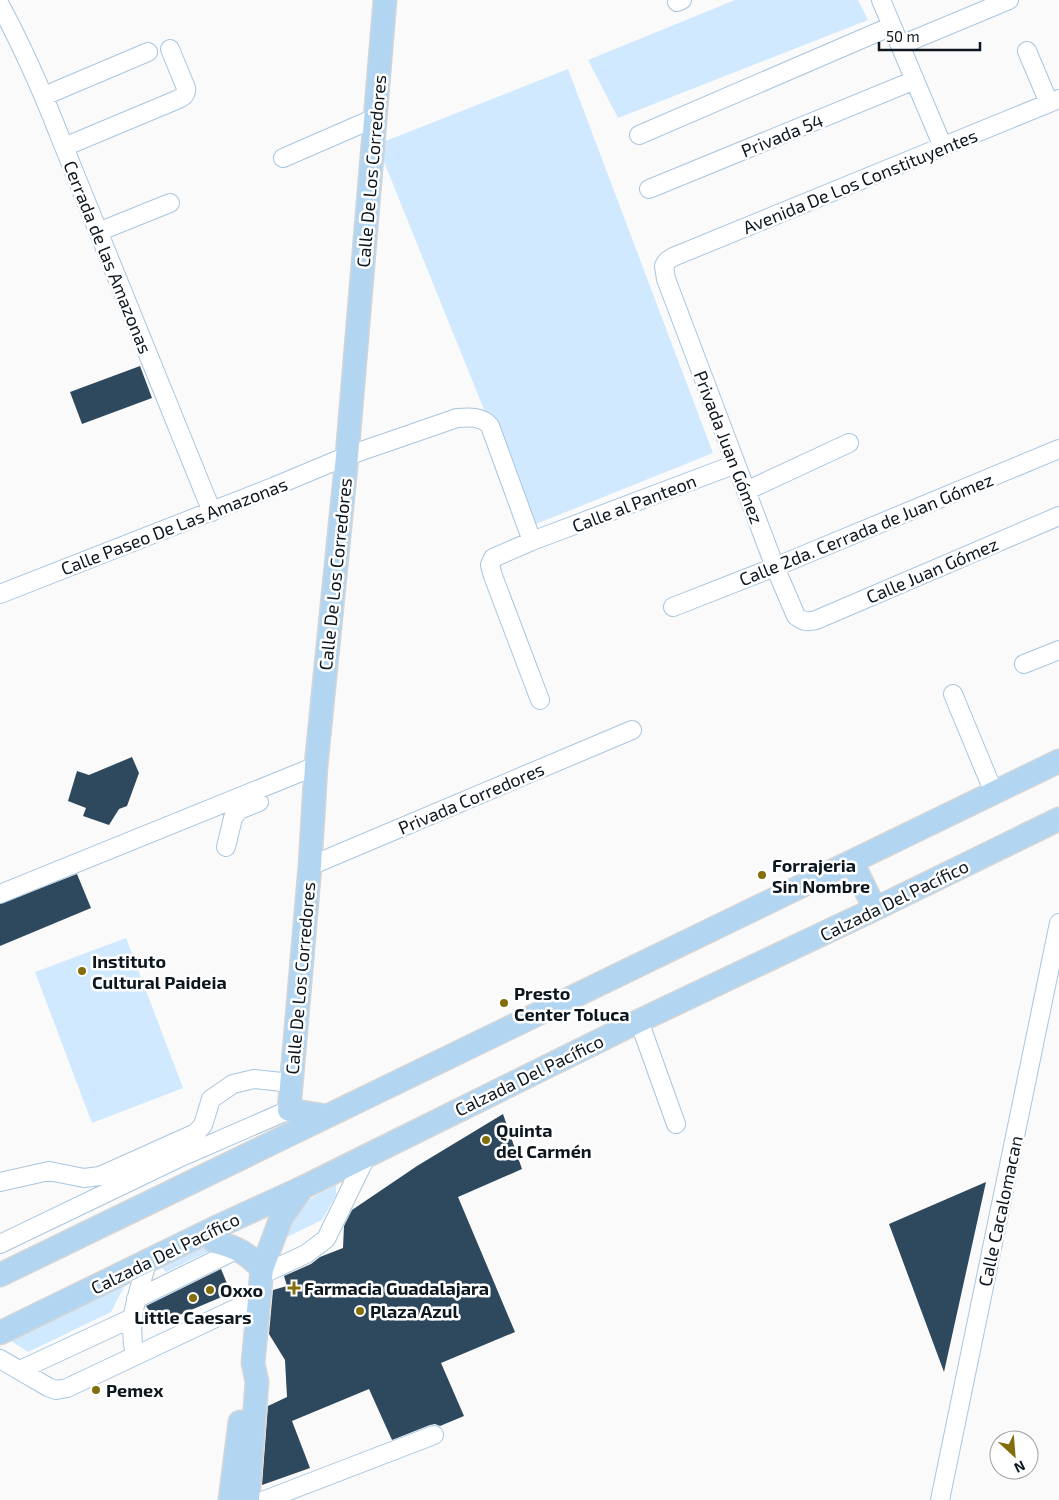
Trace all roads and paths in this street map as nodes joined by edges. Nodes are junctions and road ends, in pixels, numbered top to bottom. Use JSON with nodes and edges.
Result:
{"nodes":[{"id":1,"x":385,"y":0,"type":"edge"},
{"id":2,"x":881,"y":0,"type":"edge"},
{"id":3,"x":1009,"y":0,"type":"edge"},
{"id":4,"x":0,"y":6,"type":"edge"},
{"id":5,"x":892,"y":26,"type":"junction"},
{"id":6,"x":901,"y":45,"type":"junction"},
{"id":7,"x":170,"y":49,"type":"dead end"},
{"id":8,"x":1027,"y":51,"type":"dead end"},
{"id":9,"x":148,"y":52,"type":"dead end"},
{"id":10,"x":915,"y":80,"type":"junction"},
{"id":11,"x":44,"y":96,"type":"junction"},
{"id":12,"x":1054,"y":101,"type":"edge"},
{"id":13,"x":375,"y":118,"type":"junction"},
{"id":14,"x":639,"y":135,"type":"dead end"},
{"id":15,"x":64,"y":147,"type":"junction"},
{"id":16,"x":944,"y":147,"type":"junction"},
{"id":17,"x":282,"y":158,"type":"dead end"},
{"id":18,"x":649,"y":190,"type":"dead end"},
{"id":19,"x":170,"y":203,"type":"dead end"},
{"id":20,"x":98,"y":232,"type":"junction"},
{"id":21,"x":664,"y":266,"type":"joint"},
{"id":22,"x":849,"y":443,"type":"dead end"},
{"id":23,"x":1059,"y":448,"type":"edge"},
{"id":24,"x":347,"y":456,"type":"junction"},
{"id":25,"x":736,"y":464,"type":"junction"},
{"id":26,"x":746,"y":491,"type":"junction"},
{"id":27,"x":212,"y":512,"type":"junction"},
{"id":28,"x":1059,"y":516,"type":"edge"},
{"id":29,"x":532,"y":541,"type":"junction"},
{"id":30,"x":775,"y":568,"type":"junction"},
{"id":31,"x":0,"y":594,"type":"edge"},
{"id":32,"x":673,"y":607,"type":"dead end"},
{"id":33,"x":804,"y":622,"type":"joint"},
{"id":34,"x":1059,"y":650,"type":"edge"},
{"id":35,"x":1024,"y":664,"type":"dead end"},
{"id":36,"x":953,"y":694,"type":"dead end"},
{"id":37,"x":540,"y":700,"type":"dead end"},
{"id":38,"x":632,"y":730,"type":"dead end"},
{"id":39,"x":1059,"y":761,"type":"edge"},
{"id":40,"x":316,"y":773,"type":"junction"},
{"id":41,"x":994,"y":792,"type":"junction"},
{"id":42,"x":1059,"y":820,"type":"edge"},
{"id":43,"x":226,"y":847,"type":"dead end"},
{"id":44,"x":852,"y":862,"type":"junction"},
{"id":45,"x":310,"y":866,"type":"junction"},
{"id":46,"x":0,"y":894,"type":"edge"},
{"id":47,"x":875,"y":909,"type":"junction"},
{"id":48,"x":1059,"y":922,"type":"edge"},
{"id":49,"x":639,"y":1021,"type":"junction"},
{"id":50,"x":291,"y":1083,"type":"junction"},
{"id":51,"x":289,"y":1110,"type":"junction"},
{"id":52,"x":328,"y":1116,"type":"junction"},
{"id":53,"x":676,"y":1124,"type":"dead end"},
{"id":54,"x":367,"y":1155,"type":"junction"},
{"id":55,"x":0,"y":1182,"type":"edge"},
{"id":56,"x":302,"y":1188,"type":"junction"},
{"id":57,"x":219,"y":1226,"type":"junction"},
{"id":58,"x":0,"y":1244,"type":"edge"},
{"id":59,"x":238,"y":1249,"type":"junction"},
{"id":60,"x":147,"y":1263,"type":"junction"},
{"id":61,"x":261,"y":1272,"type":"junction"},
{"id":62,"x":0,"y":1275,"type":"edge"},
{"id":63,"x":258,"y":1298,"type":"junction"},
{"id":64,"x":136,"y":1299,"type":"junction"},
{"id":65,"x":132,"y":1318,"type":"junction"},
{"id":66,"x":0,"y":1333,"type":"edge"},
{"id":67,"x":135,"y":1356,"type":"junction"},
{"id":68,"x":0,"y":1359,"type":"edge"},
{"id":69,"x":253,"y":1363,"type":"junction"},
{"id":70,"x":20,"y":1370,"type":"junction"},
{"id":71,"x":434,"y":1435,"type":"dead end"},
{"id":72,"x":230,"y":1500,"type":"edge"},
{"id":73,"x":248,"y":1500,"type":"edge"},
{"id":74,"x":265,"y":1500,"type":"edge"},
{"id":75,"x":940,"y":1500,"type":"edge"}],
"edges":[{"from":1,"to":13,"type":"main road","name":"Calle De Los Corredores"},
{"from":2,"to":5,"type":"street"},
{"from":3,"to":6,"type":"street"},
{"from":4,"to":11,"type":"street","name":"Cerrada de las Amazonas"},
{"from":5,"to":6,"type":"street"},
{"from":5,"to":14,"type":"street"},
{"from":6,"to":10,"type":"street"},
{"from":7,"to":15,"type":"street"},
{"from":8,"to":12,"type":"street"},
{"from":9,"to":11,"type":"street"},
{"from":10,"to":16,"type":"street"},
{"from":10,"to":18,"type":"street","name":"Privada 54"},
{"from":11,"to":15,"type":"street","name":"Cerrada de las Amazonas"},
{"from":12,"to":16,"type":"street","name":"Avenida De Los Constituyentes"},
{"from":13,"to":17,"type":"street"},
{"from":13,"to":24,"type":"main road","name":"Calle De Los Corredores"},
{"from":15,"to":20,"type":"street","name":"Cerrada de las Amazonas"},
{"from":16,"to":21,"type":"street","name":"Avenida De Los Constituyentes"},
{"from":19,"to":20,"type":"street"},
{"from":20,"to":27,"type":"street","name":"Cerrada de las Amazonas"},
{"from":21,"to":25,"type":"street","name":"Privada Juan Gómez"},
{"from":22,"to":26,"type":"street"},
{"from":23,"to":30,"type":"street","name":"Calle 2da. Cerrada de Juan Gómez"},
{"from":24,"to":27,"type":"street","name":"Calle Paseo De Las Amazonas"},
{"from":24,"to":29,"type":"street"},
{"from":24,"to":40,"type":"main road","name":"Calle De Los Corredores"},
{"from":25,"to":26,"type":"street","name":"Privada Juan Gómez"},
{"from":25,"to":29,"type":"street","name":"Calle al Panteon"},
{"from":26,"to":30,"type":"street","name":"Privada Juan Gómez"},
{"from":27,"to":31,"type":"street","name":"Calle Paseo De Las Amazonas"},
{"from":28,"to":33,"type":"street","name":"Calle Juan Gómez"},
{"from":29,"to":37,"type":"street","name":"Calle al Panteon"},
{"from":30,"to":32,"type":"street","name":"Calle 2da. Cerrada de Juan Gómez"},
{"from":30,"to":33,"type":"street","name":"Privada Juan Gómez"},
{"from":34,"to":35,"type":"street"},
{"from":36,"to":41,"type":"street"},
{"from":38,"to":45,"type":"street","name":"Privada Corredores"},
{"from":39,"to":41,"type":"main road"},
{"from":40,"to":43,"type":"street"},
{"from":40,"to":45,"type":"main road","name":"Calle De Los Corredores"},
{"from":40,"to":46,"type":"street"},
{"from":41,"to":44,"type":"main road"},
{"from":42,"to":47,"type":"main road","name":"Calzada Del Pacífico"},
{"from":44,"to":47,"type":"main road"},
{"from":44,"to":52,"type":"main road"},
{"from":45,"to":50,"type":"main road","name":"Calle De Los Corredores"},
{"from":47,"to":49,"type":"main road","name":"Calzada Del Pacífico"},
{"from":48,"to":75,"type":"street","name":"Calle Cacalomacan"},
{"from":49,"to":53,"type":"street"},
{"from":49,"to":54,"type":"main road","name":"Calzada Del Pacífico"},
{"from":50,"to":51,"type":"main road","name":"Calle De Los Corredores"},
{"from":50,"to":55,"type":"street"},
{"from":51,"to":52,"type":"main road"},
{"from":51,"to":58,"type":"street"},
{"from":52,"to":62,"type":"main road"},
{"from":54,"to":56,"type":"main road","name":"Calzada Del Pacífico"},
{"from":54,"to":61,"type":"street"},
{"from":56,"to":57,"type":"main road","name":"Calzada Del Pacífico"},
{"from":56,"to":61,"type":"main road"},
{"from":57,"to":59,"type":"main road"},
{"from":57,"to":60,"type":"main road","name":"Calzada Del Pacífico"},
{"from":59,"to":61,"type":"main road"},
{"from":59,"to":64,"type":"street"},
{"from":60,"to":64,"type":"street"},
{"from":60,"to":66,"type":"main road","name":"Calzada Del Pacífico"},
{"from":61,"to":63,"type":"main road"},
{"from":63,"to":67,"type":"street"},
{"from":63,"to":69,"type":"main road"},
{"from":64,"to":65,"type":"street"},
{"from":65,"to":67,"type":"street"},
{"from":65,"to":70,"type":"street"},
{"from":67,"to":70,"type":"street"},
{"from":68,"to":70,"type":"street"},
{"from":69,"to":72,"type":"main road"},
{"from":69,"to":73,"type":"main road"},
{"from":71,"to":74,"type":"street"}]}
